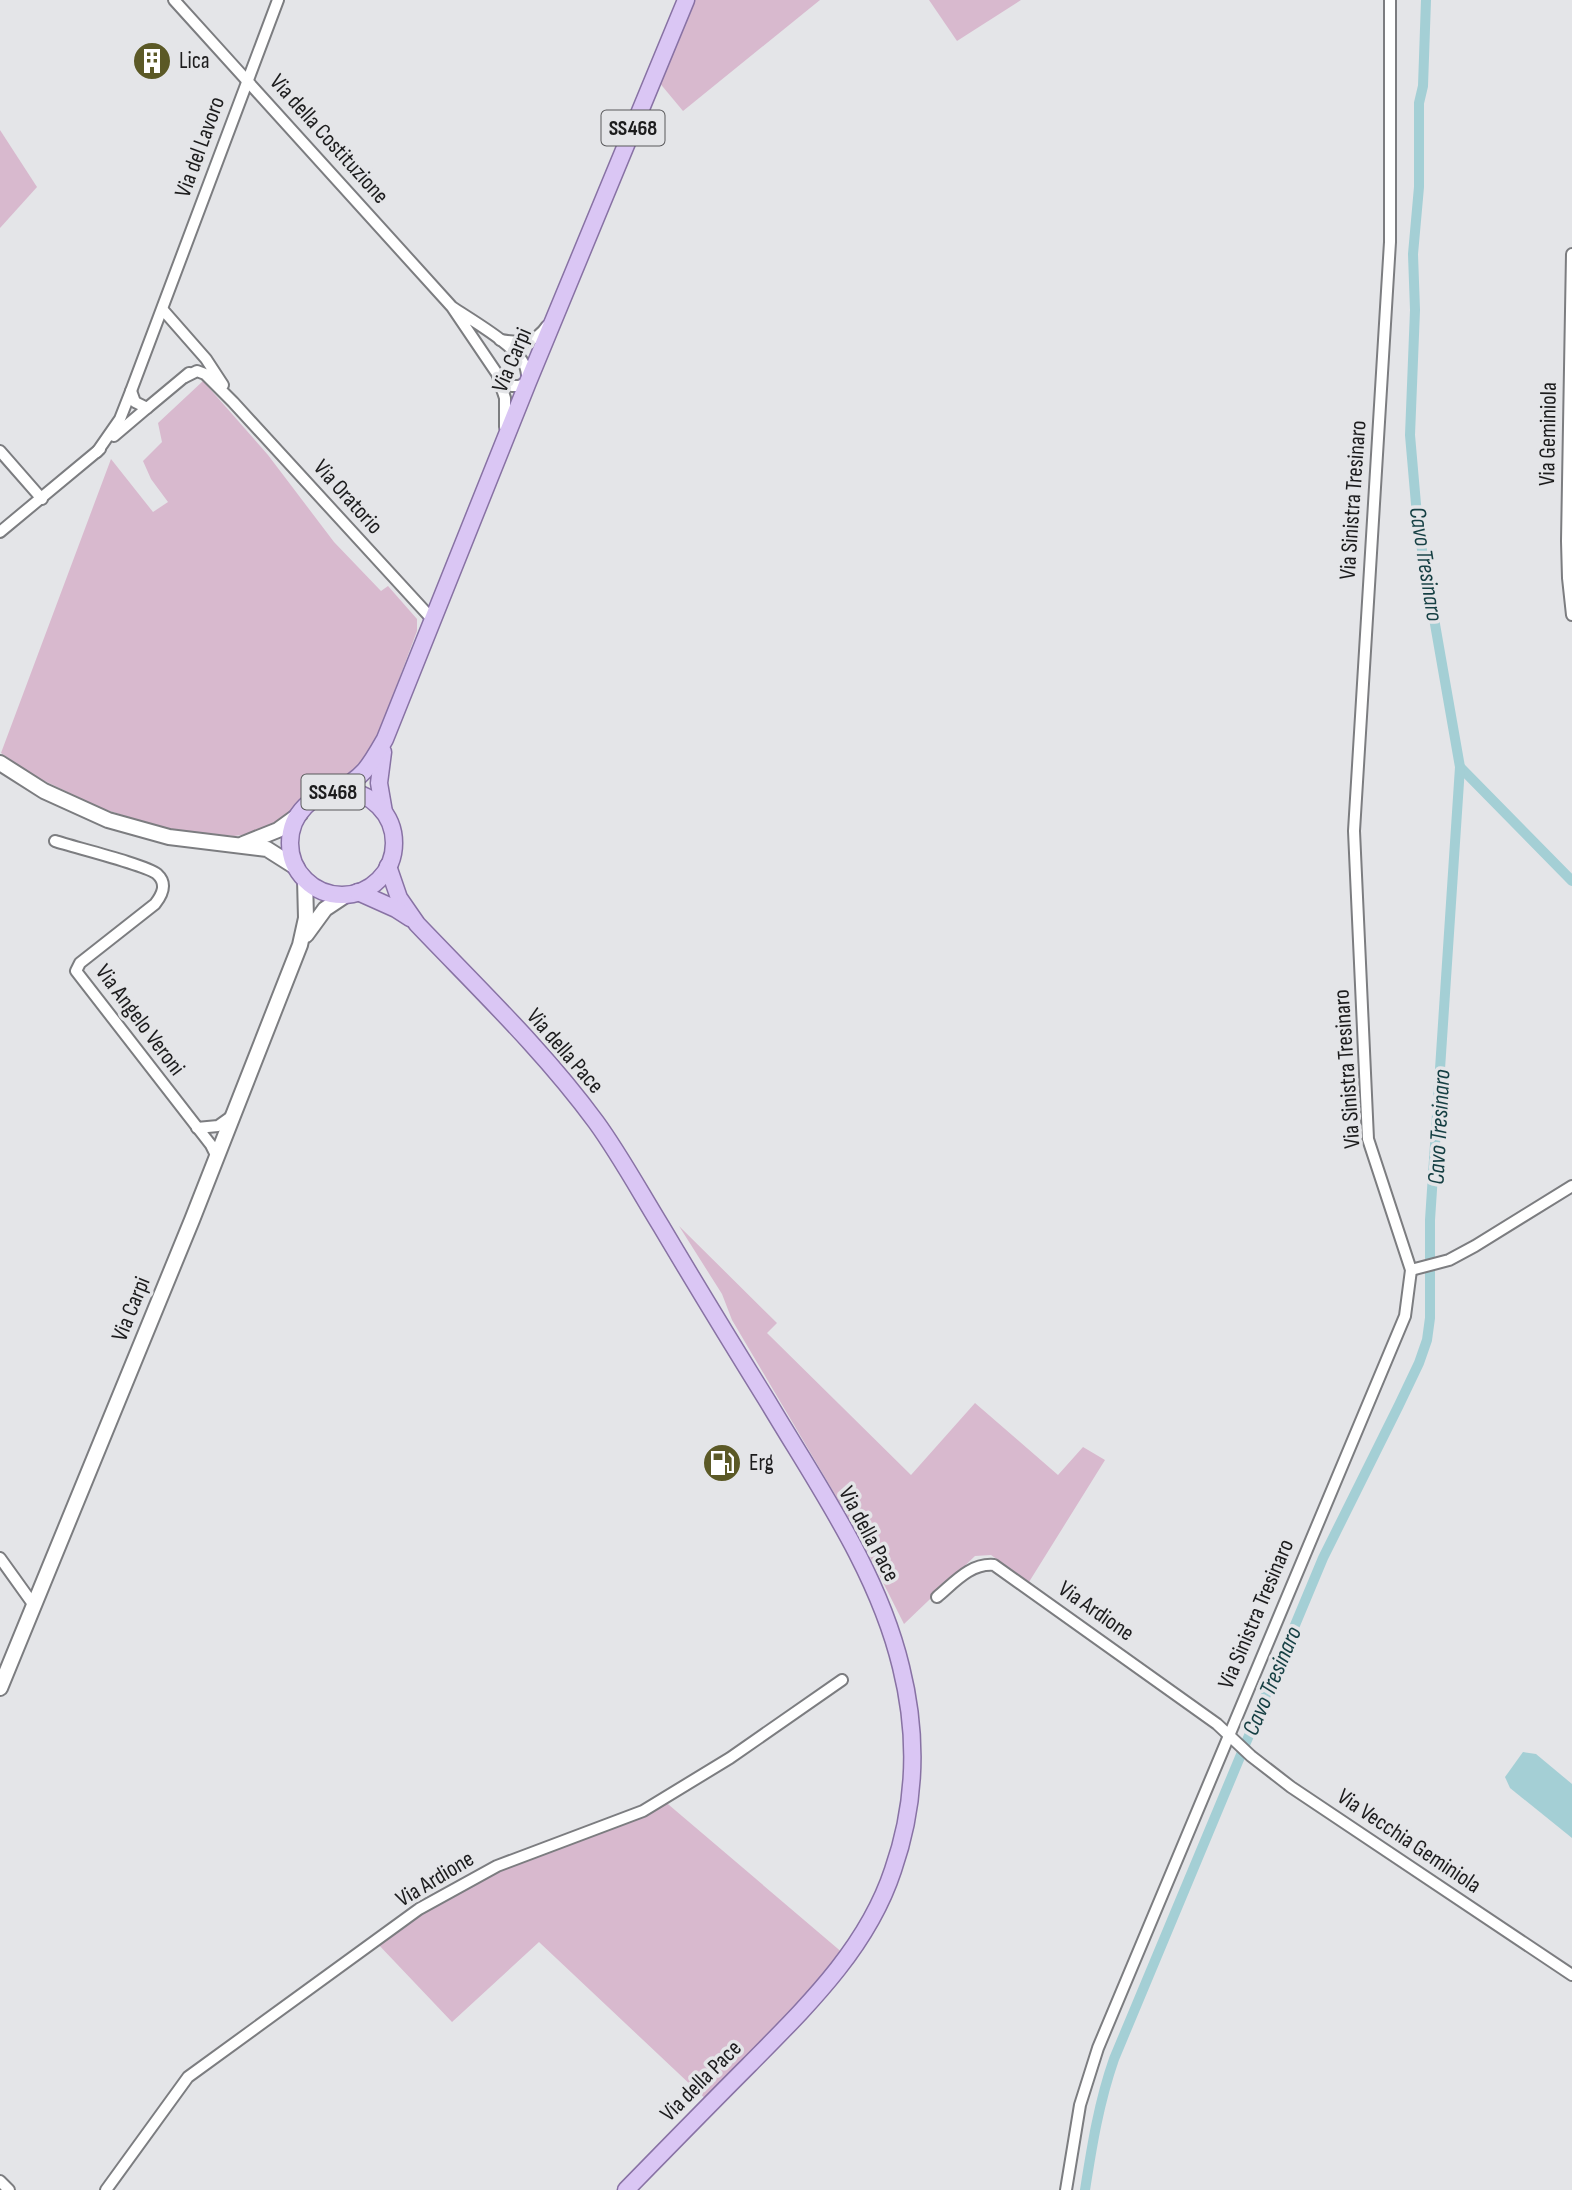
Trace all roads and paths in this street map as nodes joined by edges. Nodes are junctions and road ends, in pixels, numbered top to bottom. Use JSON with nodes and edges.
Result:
{"nodes":[{"id":1,"x":174,"y":0,"type":"edge"},
{"id":2,"x":278,"y":0,"type":"edge"},
{"id":3,"x":686,"y":0,"type":"edge"},
{"id":4,"x":1390,"y":0,"type":"edge"},
{"id":5,"x":248,"y":81,"type":"junction"},
{"id":6,"x":1572,"y":254,"type":"edge"},
{"id":7,"x":452,"y":307,"type":"junction"},
{"id":8,"x":559,"y":308,"type":"junction"},
{"id":9,"x":163,"y":310,"type":"junction"},
{"id":10,"x":500,"y":340,"type":"junction"},
{"id":11,"x":206,"y":359,"type":"junction"},
{"id":12,"x":498,"y":375,"type":"junction"},
{"id":13,"x":185,"y":377,"type":"junction"},
{"id":14,"x":528,"y":382,"type":"junction"},
{"id":15,"x":131,"y":391,"type":"junction"},
{"id":16,"x":233,"y":402,"type":"junction"},
{"id":17,"x":147,"y":408,"type":"junction"},
{"id":18,"x":504,"y":440,"type":"junction"},
{"id":19,"x":0,"y":451,"type":"edge"},
{"id":20,"x":97,"y":452,"type":"junction"},
{"id":21,"x":42,"y":499,"type":"junction"},
{"id":22,"x":0,"y":533,"type":"edge"},
{"id":23,"x":1572,"y":614,"type":"edge"},
{"id":24,"x":432,"y":619,"type":"junction"},
{"id":25,"x":385,"y":739,"type":"junction"},
{"id":26,"x":0,"y":763,"type":"edge"},
{"id":27,"x":335,"y":792,"type":"junction"},
{"id":28,"x":384,"y":812,"type":"junction"},
{"id":29,"x":300,"y":814,"type":"junction"},
{"id":30,"x":55,"y":841,"type":"dead end"},
{"id":31,"x":239,"y":845,"type":"junction"},
{"id":32,"x":388,"y":866,"type":"junction"},
{"id":33,"x":301,"y":874,"type":"junction"},
{"id":34,"x":352,"y":893,"type":"junction"},
{"id":35,"x":418,"y":924,"type":"junction"},
{"id":36,"x":300,"y":945,"type":"junction"},
{"id":37,"x":232,"y":1116,"type":"junction"},
{"id":38,"x":197,"y":1128,"type":"junction"},
{"id":39,"x":216,"y":1157,"type":"junction"},
{"id":40,"x":1572,"y":1186,"type":"edge"},
{"id":41,"x":1411,"y":1270,"type":"junction"},
{"id":42,"x":0,"y":1558,"type":"edge"},
{"id":43,"x":937,"y":1597,"type":"dead end"},
{"id":44,"x":33,"y":1604,"type":"junction"},
{"id":45,"x":842,"y":1680,"type":"dead end"},
{"id":46,"x":0,"y":1688,"type":"edge"},
{"id":47,"x":1230,"y":1737,"type":"junction"},
{"id":48,"x":1572,"y":1975,"type":"edge"},
{"id":49,"x":0,"y":2181,"type":"edge"},
{"id":50,"x":9,"y":2190,"type":"edge"},
{"id":51,"x":106,"y":2190,"type":"edge"},
{"id":52,"x":626,"y":2190,"type":"edge"},
{"id":53,"x":1066,"y":2190,"type":"edge"}],
"edges":[{"from":1,"to":5,"type":"street","name":"Via della Costituzione"},
{"from":2,"to":5,"type":"street","name":"Via del Lavoro"},
{"from":3,"to":8,"type":"main road","name":"Via Carpi","number":"SS468"},
{"from":4,"to":41,"type":"street","name":"Via Sinistra Tresinaro"},
{"from":5,"to":7,"type":"street","name":"Via della Costituzione"},
{"from":5,"to":9,"type":"street","name":"Via del Lavoro"},
{"from":6,"to":23,"type":"street","name":"Via Geminiola"},
{"from":7,"to":10,"type":"street","name":"Via della Costituzione"},
{"from":7,"to":12,"type":"street","name":"Via della Costituzione"},
{"from":8,"to":10,"type":"street"},
{"from":8,"to":14,"type":"main road","name":"Via Carpi","number":"SS468"},
{"from":9,"to":11,"type":"street","name":"Via Oratorio"},
{"from":9,"to":15,"type":"street"},
{"from":10,"to":14,"type":"street","name":"Via della Costituzione"},
{"from":11,"to":13,"type":"street"},
{"from":11,"to":16,"type":"street","name":"Via Oratorio"},
{"from":12,"to":14,"type":"street"},
{"from":12,"to":18,"type":"street","name":"Via della Costituzione"},
{"from":13,"to":16,"type":"street","name":"Via Oratorio"},
{"from":13,"to":17,"type":"street"},
{"from":14,"to":18,"type":"main road","name":"Via Carpi","number":"SS468"},
{"from":15,"to":17,"type":"street"},
{"from":15,"to":20,"type":"street"},
{"from":16,"to":24,"type":"street","name":"Via Oratorio"},
{"from":17,"to":20,"type":"street"},
{"from":18,"to":24,"type":"main road","name":"Via Carpi","number":"SS468"},
{"from":19,"to":21,"type":"street"},
{"from":20,"to":21,"type":"street"},
{"from":21,"to":22,"type":"street"},
{"from":24,"to":25,"type":"main road","name":"Via Carpi","number":"SS468"},
{"from":25,"to":27,"type":"main road","name":"Via Carpi","number":"SS468"},
{"from":25,"to":28,"type":"main road","name":"Via Carpi","number":"SS468"},
{"from":26,"to":31,"type":"main road"},
{"from":27,"to":28,"type":"main road","number":"SS468"},
{"from":27,"to":29,"type":"main road","name":"Via Carpi","number":"SS468"},
{"from":28,"to":32,"type":"main road","name":"Via Carpi","number":"SS468"},
{"from":29,"to":31,"type":"main road"},
{"from":29,"to":33,"type":"main road","name":"Via Carpi","number":"SS468"},
{"from":30,"to":38,"type":"street","name":"Via Angelo Veroni"},
{"from":31,"to":33,"type":"main road"},
{"from":32,"to":34,"type":"main road","name":"Via Carpi"},
{"from":32,"to":35,"type":"main road","name":"Via della Pace","number":"SS468"},
{"from":33,"to":34,"type":"main road"},
{"from":33,"to":36,"type":"main road","name":"Via Carpi"},
{"from":34,"to":35,"type":"main road","name":"Via della Pace"},
{"from":34,"to":36,"type":"main road","name":"Via Carpi"},
{"from":35,"to":52,"type":"main road","name":"Via della Pace"},
{"from":36,"to":37,"type":"main road","name":"Via Carpi"},
{"from":37,"to":38,"type":"street"},
{"from":37,"to":39,"type":"main road","name":"Via Carpi"},
{"from":38,"to":39,"type":"street","name":"Via Angelo Veroni"},
{"from":39,"to":44,"type":"main road","name":"Via Carpi"},
{"from":40,"to":41,"type":"street"},
{"from":41,"to":47,"type":"street","name":"Via Sinistra Tresinaro"},
{"from":42,"to":44,"type":"street"},
{"from":43,"to":47,"type":"street","name":"Via Ardione"},
{"from":44,"to":46,"type":"main road","name":"Via Carpi"},
{"from":45,"to":51,"type":"street","name":"Via Ardione"},
{"from":47,"to":48,"type":"street","name":"Via Vecchia Geminiola"},
{"from":47,"to":53,"type":"street","name":"Via Sinistra Tresinaro"},
{"from":49,"to":50,"type":"street"}]}
